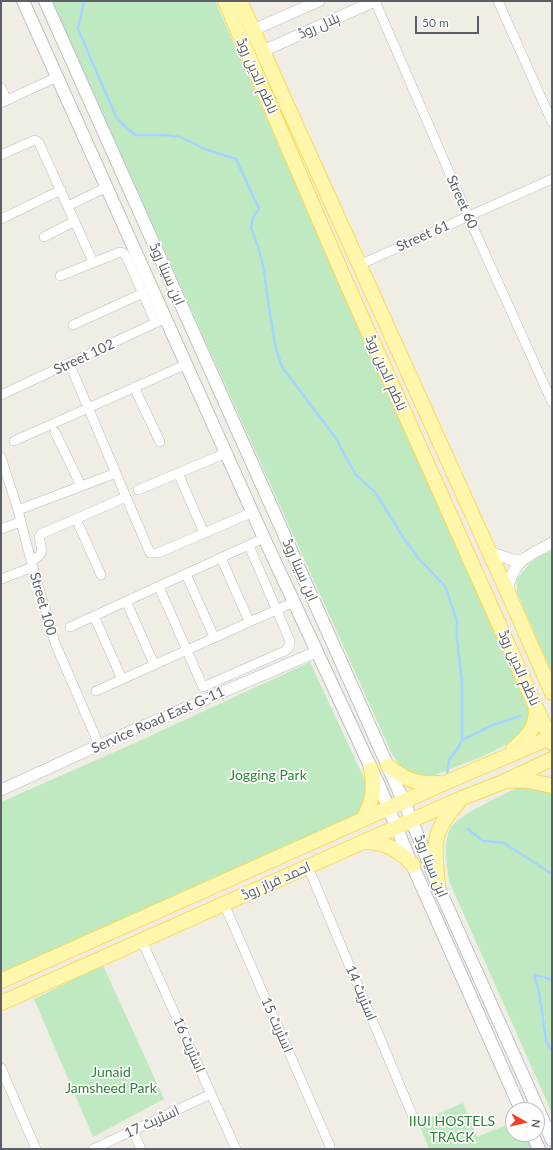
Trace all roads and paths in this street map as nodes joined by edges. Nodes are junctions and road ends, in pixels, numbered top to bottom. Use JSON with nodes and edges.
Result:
{"nodes":[{"id":1,"x":23,"y":1,"type":"edge"},
{"id":2,"x":45,"y":1,"type":"edge"},
{"id":3,"x":224,"y":1,"type":"edge"},
{"id":4,"x":240,"y":1,"type":"edge"},
{"id":5,"x":319,"y":1,"type":"edge"},
{"id":6,"x":376,"y":1,"type":"edge"},
{"id":7,"x":498,"y":1,"type":"edge"},
{"id":8,"x":253,"y":30,"type":"junction"},
{"id":9,"x":263,"y":51,"type":"junction"},
{"id":10,"x":77,"y":73,"type":"junction"},
{"id":11,"x":58,"y":79,"type":"junction"},
{"id":12,"x":1,"y":88,"type":"edge"},
{"id":13,"x":4,"y":102,"type":"edge"},
{"id":14,"x":552,"y":122,"type":"edge"},
{"id":15,"x":1,"y":155,"type":"edge"},
{"id":16,"x":316,"y":168,"type":"junction"},
{"id":17,"x":300,"y":175,"type":"junction"},
{"id":18,"x":552,"y":179,"type":"edge"},
{"id":19,"x":107,"y":187,"type":"junction"},
{"id":20,"x":61,"y":190,"type":"junction"},
{"id":21,"x":68,"y":206,"type":"junction"},
{"id":22,"x":468,"y":216,"type":"junction"},
{"id":23,"x":1,"y":219,"type":"edge"},
{"id":24,"x":75,"y":222,"type":"junction"},
{"id":25,"x":44,"y":237,"type":"dead end"},
{"id":26,"x":94,"y":262,"type":"junction"},
{"id":27,"x":359,"y":265,"type":"junction"},
{"id":28,"x":60,"y":276,"type":"dead end"},
{"id":29,"x":143,"y":293,"type":"junction"},
{"id":30,"x":161,"y":321,"type":"junction"},
{"id":31,"x":73,"y":325,"type":"dead end"},
{"id":32,"x":69,"y":363,"type":"junction"},
{"id":33,"x":187,"y":364,"type":"junction"},
{"id":34,"x":134,"y":387,"type":"junction"},
{"id":35,"x":1,"y":395,"type":"edge"},
{"id":36,"x":552,"y":402,"type":"edge"},
{"id":37,"x":88,"y":408,"type":"junction"},
{"id":38,"x":55,"y":432,"type":"dead end"},
{"id":39,"x":14,"y":441,"type":"dead end"},
{"id":40,"x":160,"y":442,"type":"dead end"},
{"id":41,"x":226,"y":453,"type":"junction"},
{"id":42,"x":1,"y":457,"type":"edge"},
{"id":43,"x":116,"y":473,"type":"junction"},
{"id":44,"x":178,"y":473,"type":"junction"},
{"id":45,"x":457,"y":483,"type":"junction"},
{"id":46,"x":81,"y":486,"type":"junction"},
{"id":47,"x":138,"y":490,"type":"dead end"},
{"id":48,"x":440,"y":492,"type":"junction"},
{"id":49,"x":126,"y":497,"type":"junction"},
{"id":50,"x":18,"y":510,"type":"junction"},
{"id":51,"x":253,"y":512,"type":"junction"},
{"id":52,"x":76,"y":519,"type":"junction"},
{"id":53,"x":20,"y":522,"type":"junction"},
{"id":54,"x":1,"y":529,"type":"edge"},
{"id":55,"x":204,"y":533,"type":"junction"},
{"id":56,"x":264,"y":538,"type":"junction"},
{"id":57,"x":552,"y":543,"type":"edge"},
{"id":58,"x":249,"y":546,"type":"junction"},
{"id":59,"x":489,"y":552,"type":"junction"},
{"id":60,"x":221,"y":558,"type":"junction"},
{"id":61,"x":522,"y":560,"type":"junction"},
{"id":62,"x":32,"y":564,"type":"junction"},
{"id":63,"x":186,"y":574,"type":"junction"},
{"id":64,"x":101,"y":576,"type":"dead end"},
{"id":65,"x":1,"y":579,"type":"edge"},
{"id":66,"x":159,"y":587,"type":"junction"},
{"id":67,"x":507,"y":591,"type":"junction"},
{"id":68,"x":126,"y":602,"type":"junction"},
{"id":69,"x":294,"y":602,"type":"junction"},
{"id":70,"x":277,"y":609,"type":"junction"},
{"id":71,"x":94,"y":616,"type":"junction"},
{"id":72,"x":249,"y":621,"type":"junction"},
{"id":73,"x":70,"y":627,"type":"dead end"},
{"id":74,"x":326,"y":630,"type":"junction"},
{"id":75,"x":214,"y":637,"type":"junction"},
{"id":76,"x":310,"y":638,"type":"junction"},
{"id":77,"x":187,"y":650,"type":"junction"},
{"id":78,"x":316,"y":652,"type":"junction"},
{"id":79,"x":154,"y":664,"type":"junction"},
{"id":80,"x":122,"y":679,"type":"junction"},
{"id":81,"x":96,"y":691,"type":"dead end"},
{"id":82,"x":552,"y":692,"type":"edge"},
{"id":83,"x":536,"y":706,"type":"junction"},
{"id":84,"x":365,"y":716,"type":"junction"},
{"id":85,"x":350,"y":724,"type":"junction"},
{"id":86,"x":551,"y":740,"type":"edge"},
{"id":87,"x":99,"y":745,"type":"junction"},
{"id":88,"x":504,"y":757,"type":"junction"},
{"id":89,"x":552,"y":758,"type":"edge"},
{"id":90,"x":388,"y":766,"type":"junction"},
{"id":91,"x":371,"y":769,"type":"junction"},
{"id":92,"x":447,"y":782,"type":"junction"},
{"id":93,"x":503,"y":782,"type":"junction"},
{"id":94,"x":552,"y":786,"type":"edge"},
{"id":95,"x":1,"y":790,"type":"edge"},
{"id":96,"x":462,"y":798,"type":"junction"},
{"id":97,"x":403,"y":801,"type":"junction"},
{"id":98,"x":388,"y":808,"type":"junction"},
{"id":99,"x":363,"y":819,"type":"junction"},
{"id":100,"x":412,"y":822,"type":"junction"},
{"id":101,"x":397,"y":828,"type":"junction"},
{"id":102,"x":366,"y":842,"type":"junction"},
{"id":103,"x":413,"y":865,"type":"junction"},
{"id":104,"x":308,"y":867,"type":"junction"},
{"id":105,"x":438,"y":886,"type":"junction"},
{"id":106,"x":224,"y":904,"type":"junction"},
{"id":107,"x":142,"y":941,"type":"junction"},
{"id":108,"x":1,"y":981,"type":"edge"},
{"id":109,"x":1,"y":1003,"type":"edge"},
{"id":110,"x":1,"y":1068,"type":"edge"},
{"id":111,"x":211,"y":1094,"type":"junction"},
{"id":112,"x":518,"y":1102,"type":"edge"},
{"id":113,"x":533,"y":1102,"type":"edge"},
{"id":114,"x":414,"y":1119,"type":"dead end"},
{"id":115,"x":545,"y":1126,"type":"edge"},
{"id":116,"x":133,"y":1131,"type":"junction"},
{"id":117,"x":552,"y":1140,"type":"edge"},
{"id":118,"x":330,"y":1146,"type":"dead end"},
{"id":119,"x":36,"y":1149,"type":"edge"},
{"id":120,"x":93,"y":1149,"type":"edge"},
{"id":121,"x":141,"y":1149,"type":"edge"},
{"id":122,"x":236,"y":1149,"type":"edge"}],
"edges":[{"from":1,"to":11,"type":"main road","name":"ابن سینا روڈ"},
{"from":2,"to":10,"type":"main road","name":"ابن سینا روڈ"},
{"from":3,"to":17,"type":"main road","name":"ناظم الدین روڈ"},
{"from":4,"to":8,"type":"main road","name":"ناظم الدین روڈ"},
{"from":5,"to":8,"type":"street","name":"ہلال روڈ"},
{"from":6,"to":9,"type":"street","name":"ہلال روڈ"},
{"from":6,"to":22,"type":"street","name":"Street 60"},
{"from":7,"to":14,"type":"street"},
{"from":8,"to":9,"type":"main road","name":"ناظم الدین روڈ"},
{"from":9,"to":16,"type":"main road","name":"ناظم الدین روڈ"},
{"from":10,"to":11,"type":"main road"},
{"from":10,"to":74,"type":"main road","name":"ابن سینا روڈ"},
{"from":11,"to":13,"type":"street"},
{"from":11,"to":19,"type":"main road","name":"ابن سینا روڈ"},
{"from":12,"to":13,"type":"street"},
{"from":15,"to":20,"type":"street"},
{"from":16,"to":17,"type":"main road"},
{"from":16,"to":27,"type":"main road","name":"ناظم الدین روڈ"},
{"from":17,"to":48,"type":"main road","name":"ناظم الدین روڈ"},
{"from":18,"to":22,"type":"street","name":"Street 61"},
{"from":19,"to":21,"type":"street"},
{"from":19,"to":30,"type":"main road","name":"ابن سینا روڈ"},
{"from":20,"to":21,"type":"street"},
{"from":20,"to":23,"type":"street"},
{"from":21,"to":24,"type":"street"},
{"from":22,"to":27,"type":"street","name":"Street 61"},
{"from":22,"to":36,"type":"street","name":"Street 60"},
{"from":24,"to":25,"type":"street"},
{"from":24,"to":26,"type":"street"},
{"from":26,"to":28,"type":"street"},
{"from":26,"to":29,"type":"street"},
{"from":27,"to":45,"type":"main road","name":"ناظم الدین روڈ"},
{"from":29,"to":30,"type":"street"},
{"from":29,"to":31,"type":"street"},
{"from":30,"to":32,"type":"street","name":"Street 102"},
{"from":30,"to":33,"type":"main road","name":"ابن سینا روڈ"},
{"from":32,"to":35,"type":"street","name":"Street 102"},
{"from":32,"to":37,"type":"street"},
{"from":33,"to":34,"type":"street"},
{"from":33,"to":41,"type":"main road","name":"ابن سینا روڈ"},
{"from":34,"to":37,"type":"street"},
{"from":34,"to":40,"type":"street"},
{"from":37,"to":39,"type":"street"},
{"from":37,"to":43,"type":"street"},
{"from":38,"to":46,"type":"street"},
{"from":41,"to":44,"type":"street"},
{"from":41,"to":51,"type":"main road","name":"ابن سینا روڈ"},
{"from":42,"to":50,"type":"street","name":"Street 100"},
{"from":43,"to":46,"type":"street"},
{"from":43,"to":49,"type":"street"},
{"from":44,"to":47,"type":"street"},
{"from":44,"to":55,"type":"street"},
{"from":45,"to":48,"type":"main road"},
{"from":45,"to":59,"type":"main road","name":"ناظم الدین روڈ"},
{"from":46,"to":50,"type":"street"},
{"from":48,"to":83,"type":"main road","name":"ناظم الدین روڈ"},
{"from":49,"to":52,"type":"street"},
{"from":49,"to":55,"type":"street"},
{"from":50,"to":53,"type":"street","name":"Street 100"},
{"from":51,"to":55,"type":"street"},
{"from":51,"to":56,"type":"main road","name":"ابن سینا روڈ"},
{"from":52,"to":62,"type":"street"},
{"from":52,"to":64,"type":"street"},
{"from":53,"to":54,"type":"street"},
{"from":53,"to":62,"type":"street","name":"Street 100"},
{"from":56,"to":58,"type":"street"},
{"from":56,"to":69,"type":"main road","name":"ابن سینا روڈ"},
{"from":57,"to":61,"type":"street"},
{"from":58,"to":60,"type":"street"},
{"from":58,"to":70,"type":"street"},
{"from":59,"to":61,"type":"street"},
{"from":59,"to":67,"type":"main road","name":"ناظم الدین روڈ"},
{"from":60,"to":63,"type":"street"},
{"from":60,"to":72,"type":"street"},
{"from":61,"to":67,"type":"street"},
{"from":62,"to":65,"type":"street"},
{"from":62,"to":87,"type":"street","name":"Street 100"},
{"from":63,"to":66,"type":"street"},
{"from":63,"to":75,"type":"street"},
{"from":66,"to":68,"type":"street"},
{"from":66,"to":77,"type":"street"},
{"from":67,"to":82,"type":"main road","name":"ناظم الدین روڈ"},
{"from":68,"to":71,"type":"street"},
{"from":68,"to":79,"type":"street"},
{"from":69,"to":70,"type":"street"},
{"from":69,"to":76,"type":"main road","name":"ابن سینا روڈ"},
{"from":70,"to":72,"type":"street"},
{"from":70,"to":77,"type":"street"},
{"from":71,"to":73,"type":"street"},
{"from":71,"to":80,"type":"street"},
{"from":72,"to":75,"type":"street"},
{"from":74,"to":76,"type":"main road"},
{"from":74,"to":84,"type":"main road","name":"ابن سینا روڈ"},
{"from":75,"to":77,"type":"street"},
{"from":76,"to":78,"type":"main road","name":"ابن سینا روڈ"},
{"from":77,"to":79,"type":"street"},
{"from":78,"to":85,"type":"main road","name":"ابن سینا روڈ"},
{"from":78,"to":87,"type":"street","name":"Service Road East G-11"},
{"from":79,"to":80,"type":"street"},
{"from":80,"to":81,"type":"street"},
{"from":83,"to":86,"type":"main road","name":"ناظم الدین روڈ"},
{"from":83,"to":88,"type":"main road"},
{"from":84,"to":85,"type":"main road"},
{"from":84,"to":90,"type":"main road","name":"ابن سینا روڈ"},
{"from":85,"to":91,"type":"main road","name":"ابن سینا روڈ"},
{"from":86,"to":88,"type":"main road","name":"احمد فراز روڈ"},
{"from":87,"to":95,"type":"street","name":"Service Road East G-11"},
{"from":88,"to":92,"type":"main road","name":"احمد فراز روڈ"},
{"from":89,"to":93,"type":"main road","name":"احمد فراز روڈ"},
{"from":90,"to":92,"type":"main road"},
{"from":90,"to":97,"type":"main road","name":"ابن سینا روڈ"},
{"from":91,"to":98,"type":"main road","name":"ابن سینا روڈ"},
{"from":91,"to":99,"type":"main road"},
{"from":92,"to":97,"type":"main road","name":"احمد فراز روڈ"},
{"from":93,"to":94,"type":"main road"},
{"from":93,"to":96,"type":"main road","name":"احمد فراز روڈ"},
{"from":96,"to":100,"type":"main road","name":"احمد فراز روڈ"},
{"from":96,"to":105,"type":"main road"},
{"from":97,"to":98,"type":"main road","name":"احمد فراز روڈ"},
{"from":97,"to":100,"type":"main road","name":"ابن سینا روڈ"},
{"from":98,"to":99,"type":"main road","name":"احمد فراز روڈ"},
{"from":98,"to":101,"type":"main road","name":"ابن سینا روڈ"},
{"from":99,"to":108,"type":"main road","name":"احمد فراز روڈ"},
{"from":100,"to":101,"type":"main road","name":"احمد فراز روڈ"},
{"from":100,"to":105,"type":"main road","name":"ابن سینا روڈ"},
{"from":101,"to":102,"type":"main road","name":"احمد فراز روڈ"},
{"from":101,"to":103,"type":"main road","name":"ابن سینا روڈ"},
{"from":102,"to":103,"type":"main road"},
{"from":102,"to":104,"type":"main road","name":"احمد فراز روڈ"},
{"from":103,"to":112,"type":"main road","name":"ابن سینا روڈ"},
{"from":104,"to":106,"type":"main road","name":"احمد فراز روڈ"},
{"from":104,"to":114,"type":"street","name":"اسٹریٹ 14"},
{"from":105,"to":113,"type":"main road","name":"ابن سینا روڈ"},
{"from":106,"to":107,"type":"main road","name":"احمد فراز روڈ"},
{"from":106,"to":118,"type":"street","name":"اسٹریٹ 15"},
{"from":107,"to":109,"type":"main road","name":"احمد فراز روڈ"},
{"from":107,"to":111,"type":"street","name":"اسٹریٹ 16"},
{"from":110,"to":119,"type":"street"},
{"from":111,"to":116,"type":"street","name":"اسٹریٹ 17"},
{"from":111,"to":122,"type":"street","name":"اسٹریٹ 16"},
{"from":115,"to":117,"type":"main road","name":"ابن سینا روڈ"},
{"from":116,"to":120,"type":"street","name":"اسٹریٹ 17"},
{"from":116,"to":121,"type":"street"}]}
